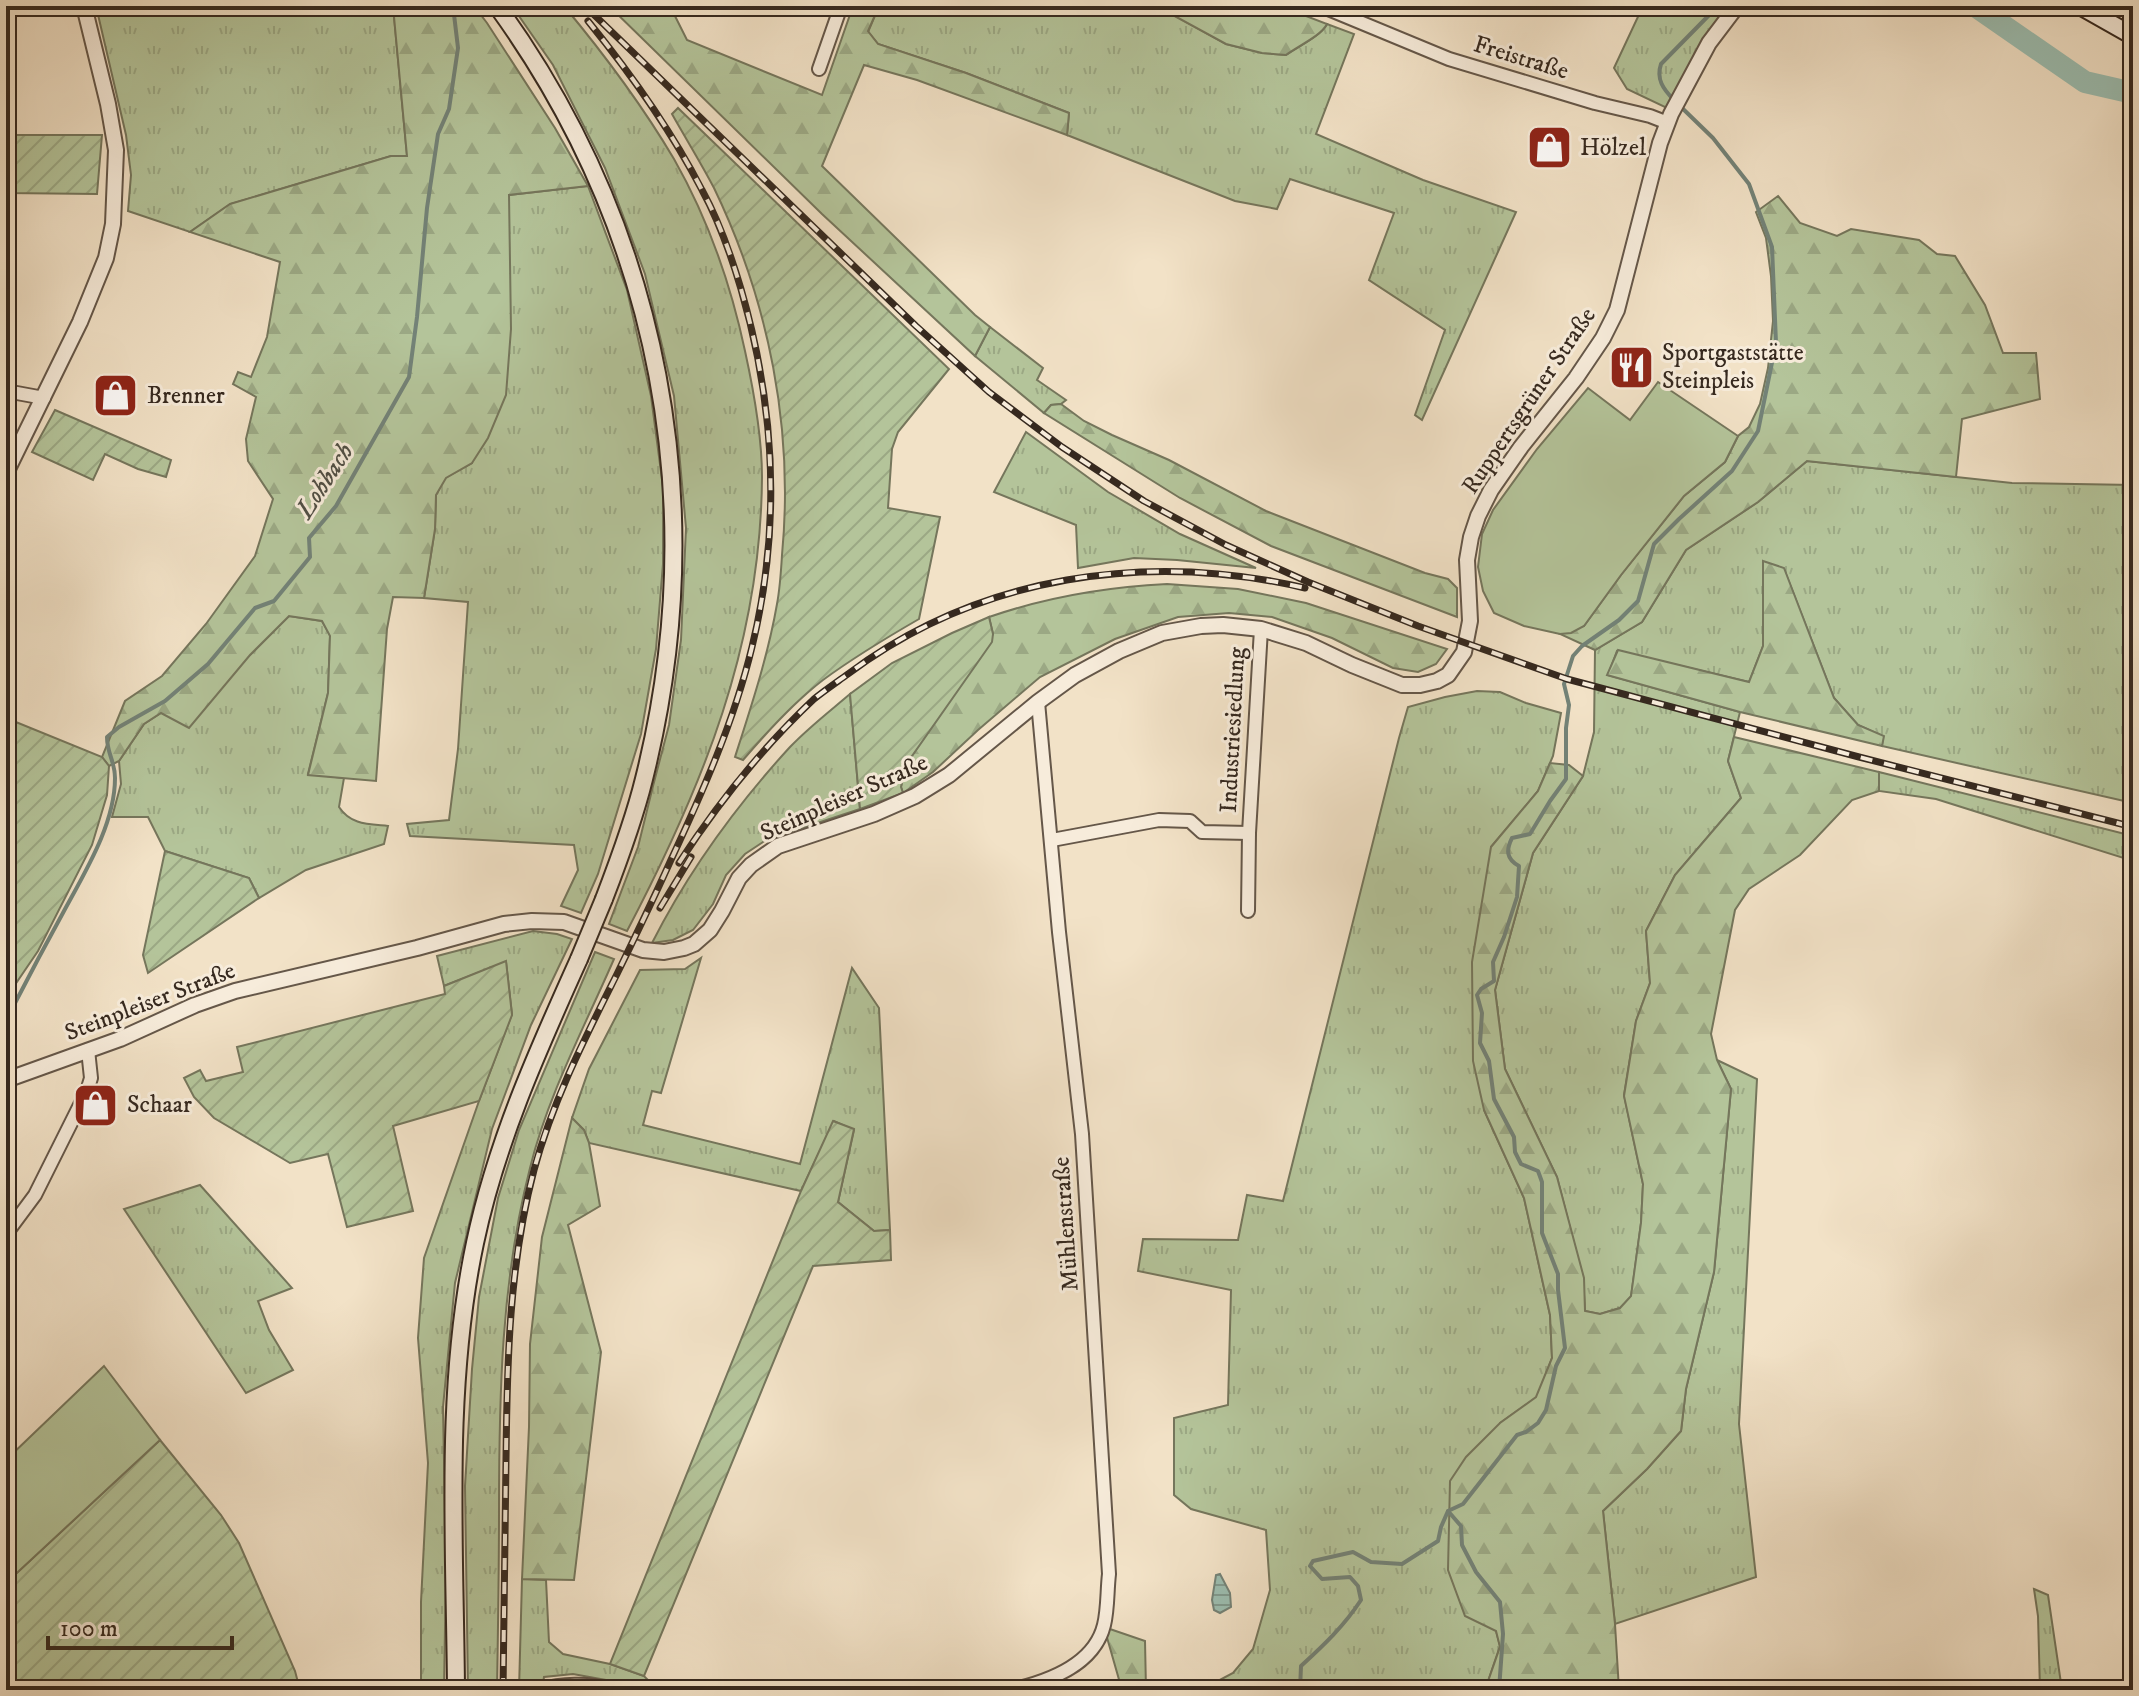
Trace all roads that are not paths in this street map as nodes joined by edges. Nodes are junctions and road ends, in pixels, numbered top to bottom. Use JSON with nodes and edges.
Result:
{"nodes":[{"id":1,"x":84,"y":6,"type":"edge"},
{"id":2,"x":497,"y":6,"type":"edge"},
{"id":3,"x":841,"y":6,"type":"edge"},
{"id":4,"x":1321,"y":6,"type":"edge"},
{"id":5,"x":1737,"y":6,"type":"edge"},
{"id":6,"x":2080,"y":6,"type":"edge"},
{"id":7,"x":2133,"y":36,"type":"edge"},
{"id":8,"x":819,"y":69,"type":"dead end"},
{"id":9,"x":1670,"y":119,"type":"junction"},
{"id":10,"x":6,"y":391,"type":"edge"},
{"id":11,"x":44,"y":398,"type":"junction"},
{"id":12,"x":6,"y":473,"type":"edge"},
{"id":13,"x":1261,"y":629,"type":"junction"},
{"id":14,"x":1464,"y":652,"type":"joint"},
{"id":15,"x":1038,"y":702,"type":"junction"},
{"id":16,"x":1249,"y":833,"type":"junction"},
{"id":17,"x":1052,"y":840,"type":"junction"},
{"id":18,"x":1248,"y":911,"type":"dead end"},
{"id":19,"x":88,"y":1050,"type":"junction"},
{"id":20,"x":6,"y":1080,"type":"edge"},
{"id":21,"x":6,"y":1234,"type":"edge"},
{"id":22,"x":542,"y":1689,"type":"edge"},
{"id":23,"x":456,"y":1690,"type":"edge"},
{"id":24,"x":611,"y":1690,"type":"edge"},
{"id":25,"x":1011,"y":1690,"type":"edge"}],
"edges":[{"from":1,"to":11,"type":"street"},
{"from":2,"to":23,"type":"main road","bridge":true},
{"from":3,"to":8,"type":"street"},
{"from":4,"to":9,"type":"street","name":"Freistraße"},
{"from":5,"to":9,"type":"street","name":"Ruppertsgrüner Straße"},
{"from":6,"to":7,"type":"main road"},
{"from":9,"to":14,"type":"street","name":"Ruppertsgrüner Straße"},
{"from":10,"to":11,"type":"street"},
{"from":11,"to":12,"type":"street"},
{"from":13,"to":14,"type":"street","name":"Steinpleiser Straße"},
{"from":13,"to":15,"type":"street","name":"Steinpleiser Straße"},
{"from":13,"to":16,"type":"street","name":"Industriesiedlung"},
{"from":15,"to":17,"type":"street","name":"Mühlenstraße"},
{"from":15,"to":19,"type":"street","name":"Steinpleiser Straße"},
{"from":16,"to":17,"type":"street","name":"Industriesiedlung"},
{"from":16,"to":18,"type":"street","name":"Industriesiedlung"},
{"from":17,"to":25,"type":"street","name":"Mühlenstraße"},
{"from":19,"to":20,"type":"street","name":"Steinpleiser Straße"},
{"from":19,"to":21,"type":"street"},
{"from":22,"to":24,"type":"street"}]}
